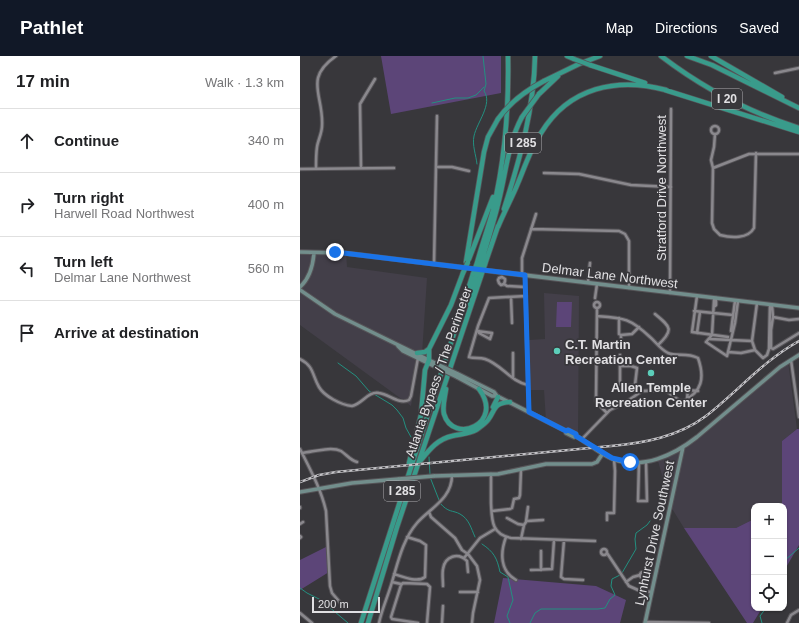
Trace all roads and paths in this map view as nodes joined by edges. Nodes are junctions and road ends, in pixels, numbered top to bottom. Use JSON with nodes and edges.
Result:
{"nodes":[{"id":1,"x":336,"y":56,"type":"edge"},
{"id":2,"x":507,"y":56,"type":"edge"},
{"id":3,"x":535,"y":56,"type":"edge"},
{"id":4,"x":567,"y":56,"type":"edge"},
{"id":5,"x":600,"y":56,"type":"edge"},
{"id":6,"x":662,"y":56,"type":"edge"},
{"id":7,"x":687,"y":56,"type":"edge"},
{"id":8,"x":711,"y":56,"type":"edge"},
{"id":9,"x":572,"y":68,"type":"junction"},
{"id":10,"x":799,"y":68,"type":"edge"},
{"id":11,"x":775,"y":74,"type":"dead end"},
{"id":12,"x":375,"y":79,"type":"dead end"},
{"id":13,"x":666,"y":90,"type":"junction"},
{"id":14,"x":799,"y":107,"type":"edge"},
{"id":15,"x":671,"y":108,"type":"dead end"},
{"id":16,"x":437,"y":116,"type":"dead end"},
{"id":17,"x":799,"y":128,"type":"edge"},
{"id":18,"x":799,"y":132,"type":"edge"},
{"id":19,"x":715,"y":134,"type":"dead end"},
{"id":20,"x":756,"y":153,"type":"junction"},
{"id":21,"x":799,"y":154,"type":"edge"},
{"id":22,"x":436,"y":167,"type":"junction"},
{"id":23,"x":300,"y":168,"type":"edge"},
{"id":24,"x":316,"y":168,"type":"junction"},
{"id":25,"x":361,"y":168,"type":"junction"},
{"id":26,"x":394,"y":168,"type":"dead end"},
{"id":27,"x":713,"y":168,"type":"junction"},
{"id":28,"x":470,"y":171,"type":"dead end"},
{"id":29,"x":544,"y":173,"type":"dead end"},
{"id":30,"x":499,"y":179,"type":"junction"},
{"id":31,"x":671,"y":187,"type":"junction"},
{"id":32,"x":536,"y":214,"type":"dead end"},
{"id":33,"x":498,"y":227,"type":"junction"},
{"id":34,"x":531,"y":229,"type":"junction"},
{"id":35,"x":300,"y":252,"type":"edge"},
{"id":36,"x":314,"y":253,"type":"junction"},
{"id":37,"x":467,"y":262,"type":"junction"},
{"id":38,"x":481,"y":263,"type":"junction"},
{"id":39,"x":590,"y":263,"type":"dead end"},
{"id":40,"x":434,"y":264,"type":"junction"},
{"id":41,"x":477,"y":275,"type":"junction"},
{"id":42,"x":524,"y":275,"type":"junction"},
{"id":43,"x":588,"y":282,"type":"junction"},
{"id":44,"x":504,"y":284,"type":"dead end"},
{"id":45,"x":597,"y":284,"type":"junction"},
{"id":46,"x":300,"y":287,"type":"edge"},
{"id":47,"x":526,"y":287,"type":"junction"},
{"id":48,"x":629,"y":288,"type":"junction"},
{"id":49,"x":300,"y":290,"type":"edge"},
{"id":50,"x":670,"y":293,"type":"junction"},
{"id":51,"x":526,"y":296,"type":"junction"},
{"id":52,"x":697,"y":296,"type":"junction"},
{"id":53,"x":511,"y":297,"type":"junction"},
{"id":54,"x":595,"y":298,"type":"dead end"},
{"id":55,"x":716,"y":298,"type":"junction"},
{"id":56,"x":736,"y":301,"type":"junction"},
{"id":57,"x":757,"y":304,"type":"junction"},
{"id":58,"x":771,"y":305,"type":"junction"},
{"id":59,"x":597,"y":308,"type":"dead end"},
{"id":60,"x":799,"y":308,"type":"edge"},
{"id":61,"x":694,"y":311,"type":"junction"},
{"id":62,"x":700,"y":312,"type":"junction"},
{"id":63,"x":714,"y":313,"type":"junction"},
{"id":64,"x":655,"y":314,"type":"dead end"},
{"id":65,"x":734,"y":315,"type":"junction"},
{"id":66,"x":597,"y":316,"type":"junction"},
{"id":67,"x":773,"y":317,"type":"junction"},
{"id":68,"x":619,"y":318,"type":"junction"},
{"id":69,"x":799,"y":319,"type":"edge"},
{"id":70,"x":512,"y":323,"type":"dead end"},
{"id":71,"x":639,"y":327,"type":"junction"},
{"id":72,"x":478,"y":331,"type":"junction"},
{"id":73,"x":731,"y":331,"type":"dead end"},
{"id":74,"x":697,"y":333,"type":"junction"},
{"id":75,"x":799,"y":333,"type":"edge"},
{"id":76,"x":621,"y":335,"type":"junction"},
{"id":77,"x":712,"y":335,"type":"junction"},
{"id":78,"x":728,"y":337,"type":"dead end"},
{"id":79,"x":709,"y":339,"type":"junction"},
{"id":80,"x":731,"y":341,"type":"junction"},
{"id":81,"x":752,"y":341,"type":"junction"},
{"id":82,"x":658,"y":345,"type":"junction"},
{"id":83,"x":621,"y":348,"type":"dead end"},
{"id":84,"x":429,"y":349,"type":"junction"},
{"id":85,"x":755,"y":350,"type":"junction"},
{"id":86,"x":728,"y":352,"type":"junction"},
{"id":87,"x":513,"y":353,"type":"dead end"},
{"id":88,"x":417,"y":355,"type":"junction"},
{"id":89,"x":620,"y":355,"type":"dead end"},
{"id":90,"x":799,"y":355,"type":"edge"},
{"id":91,"x":300,"y":359,"type":"edge"},
{"id":92,"x":791,"y":359,"type":"junction"},
{"id":93,"x":428,"y":361,"type":"junction"},
{"id":94,"x":620,"y":366,"type":"junction"},
{"id":95,"x":458,"y":376,"type":"junction"},
{"id":96,"x":513,"y":378,"type":"junction"},
{"id":97,"x":446,"y":382,"type":"junction"},
{"id":98,"x":528,"y":385,"type":"junction"},
{"id":99,"x":635,"y":385,"type":"junction"},
{"id":100,"x":479,"y":389,"type":"junction"},
{"id":101,"x":698,"y":391,"type":"junction"},
{"id":102,"x":639,"y":392,"type":"junction"},
{"id":103,"x":497,"y":396,"type":"junction"},
{"id":104,"x":687,"y":400,"type":"junction"},
{"id":105,"x":510,"y":402,"type":"junction"},
{"id":106,"x":529,"y":412,"type":"junction"},
{"id":107,"x":607,"y":413,"type":"junction"},
{"id":108,"x":485,"y":416,"type":"junction"},
{"id":109,"x":799,"y":417,"type":"edge"},
{"id":110,"x":480,"y":426,"type":"junction"},
{"id":111,"x":582,"y":440,"type":"junction"},
{"id":112,"x":683,"y":447,"type":"junction"},
{"id":113,"x":300,"y":449,"type":"edge"},
{"id":114,"x":302,"y":453,"type":"junction"},
{"id":115,"x":672,"y":453,"type":"junction"},
{"id":116,"x":604,"y":454,"type":"junction"},
{"id":117,"x":681,"y":458,"type":"junction"},
{"id":118,"x":614,"y":459,"type":"junction"},
{"id":119,"x":357,"y":462,"type":"dead end"},
{"id":120,"x":419,"y":462,"type":"junction"},
{"id":121,"x":638,"y":462,"type":"junction"},
{"id":122,"x":646,"y":462,"type":"junction"},
{"id":123,"x":521,"y":469,"type":"junction"},
{"id":124,"x":491,"y":474,"type":"junction"},
{"id":125,"x":452,"y":475,"type":"junction"},
{"id":126,"x":404,"y":486,"type":"junction"},
{"id":127,"x":319,"y":488,"type":"junction"},
{"id":128,"x":300,"y":492,"type":"edge"},
{"id":129,"x":528,"y":507,"type":"dead end"},
{"id":130,"x":492,"y":511,"type":"junction"},
{"id":131,"x":429,"y":512,"type":"junction"},
{"id":132,"x":507,"y":518,"type":"dead end"},
{"id":133,"x":543,"y":520,"type":"dead end"},
{"id":134,"x":607,"y":520,"type":"dead end"},
{"id":135,"x":527,"y":521,"type":"junction"},
{"id":136,"x":524,"y":525,"type":"junction"},
{"id":137,"x":495,"y":529,"type":"junction"},
{"id":138,"x":407,"y":537,"type":"junction"},
{"id":139,"x":506,"y":537,"type":"junction"},
{"id":140,"x":521,"y":539,"type":"junction"},
{"id":141,"x":554,"y":540,"type":"junction"},
{"id":142,"x":564,"y":540,"type":"junction"},
{"id":143,"x":595,"y":541,"type":"dead end"},
{"id":144,"x":541,"y":551,"type":"dead end"},
{"id":145,"x":607,"y":553,"type":"dead end"},
{"id":146,"x":468,"y":554,"type":"junction"},
{"id":147,"x":464,"y":558,"type":"junction"},
{"id":148,"x":531,"y":570,"type":"dead end"},
{"id":149,"x":541,"y":570,"type":"junction"},
{"id":150,"x":468,"y":572,"type":"dead end"},
{"id":151,"x":394,"y":574,"type":"junction"},
{"id":152,"x":640,"y":575,"type":"dead end"},
{"id":153,"x":516,"y":580,"type":"dead end"},
{"id":154,"x":583,"y":580,"type":"dead end"},
{"id":155,"x":392,"y":582,"type":"junction"},
{"id":156,"x":626,"y":582,"type":"junction"},
{"id":157,"x":402,"y":584,"type":"junction"},
{"id":158,"x":443,"y":586,"type":"dead end"},
{"id":159,"x":460,"y":592,"type":"dead end"},
{"id":160,"x":478,"y":592,"type":"junction"},
{"id":161,"x":651,"y":592,"type":"junction"},
{"id":162,"x":343,"y":606,"type":"dead end"},
{"id":163,"x":443,"y":606,"type":"dead end"},
{"id":164,"x":799,"y":610,"type":"edge"},
{"id":165,"x":300,"y":613,"type":"edge"},
{"id":166,"x":400,"y":622,"type":"edge"},
{"id":167,"x":645,"y":622,"type":"edge"},
{"id":168,"x":312,"y":623,"type":"edge"},
{"id":169,"x":361,"y":623,"type":"edge"},
{"id":170,"x":368,"y":623,"type":"edge"},
{"id":171,"x":379,"y":623,"type":"edge"},
{"id":172,"x":418,"y":623,"type":"edge"},
{"id":173,"x":427,"y":623,"type":"edge"},
{"id":174,"x":442,"y":623,"type":"edge"},
{"id":175,"x":472,"y":623,"type":"edge"},
{"id":176,"x":709,"y":623,"type":"edge"},
{"id":177,"x":787,"y":623,"type":"edge"}],
"edges":[{"from":1,"to":24,"type":"street"},
{"from":2,"to":30,"type":"highway","name":"Atlanta Bypass / The Perimeter","number":"I 285"},
{"from":3,"to":33,"type":"highway","name":"Atlanta Bypass / The Perimeter","number":"I 285"},
{"from":4,"to":13,"type":"highway","bridge":true},
{"from":5,"to":9,"type":"highway"},
{"from":6,"to":17,"type":"highway","number":"I 20"},
{"from":7,"to":14,"type":"highway"},
{"from":8,"to":14,"type":"highway","number":"I 20"},
{"from":9,"to":37,"type":"highway","bridge":true},
{"from":9,"to":38,"type":"highway","bridge":true},
{"from":10,"to":11,"type":"street"},
{"from":12,"to":25,"type":"street"},
{"from":13,"to":18,"type":"highway"},
{"from":13,"to":33,"type":"highway"},
{"from":15,"to":31,"type":"street","name":"Stratford Drive Northwest"},
{"from":16,"to":22,"type":"street"},
{"from":19,"to":27,"type":"street"},
{"from":20,"to":21,"type":"street"},
{"from":20,"to":27,"type":"street"},
{"from":20,"to":27,"type":"street"},
{"from":22,"to":28,"type":"street"},
{"from":22,"to":40,"type":"street"},
{"from":23,"to":24,"type":"street"},
{"from":24,"to":25,"type":"street"},
{"from":25,"to":26,"type":"street"},
{"from":29,"to":31,"type":"street"},
{"from":30,"to":37,"type":"highway"},
{"from":30,"to":38,"type":"highway","name":"Atlanta Bypass / The Perimeter","number":"I 285"},
{"from":31,"to":50,"type":"street","name":"Stratford Drive Northwest"},
{"from":32,"to":34,"type":"street"},
{"from":33,"to":38,"type":"highway","name":"Atlanta Bypass / The Perimeter","number":"I 285"},
{"from":34,"to":42,"type":"street"},
{"from":34,"to":48,"type":"street"},
{"from":35,"to":36,"type":"street","name":"Delmar Lane Northwest"},
{"from":36,"to":40,"type":"street","name":"Delmar Lane Northwest"},
{"from":36,"to":46,"type":"street"},
{"from":37,"to":84,"type":"highway","bridge":true},
{"from":38,"to":41,"type":"highway","name":"Atlanta Bypass / The Perimeter","number":"I 285","bridge":true},
{"from":38,"to":41,"type":"highway","name":"Atlanta Bypass / The Perimeter","number":"I 285","bridge":true},
{"from":39,"to":43,"type":"street"},
{"from":40,"to":42,"type":"street","name":"Delmar Lane Northwest"},
{"from":41,"to":97,"type":"highway","name":"Atlanta Bypass / The Perimeter","number":"I 285"},
{"from":41,"to":126,"type":"highway","name":"Atlanta Bypass / The Perimeter","number":"I 285"},
{"from":42,"to":43,"type":"street","name":"Delmar Lane Northwest"},
{"from":42,"to":47,"type":"street"},
{"from":43,"to":45,"type":"street","name":"Delmar Lane Northwest"},
{"from":44,"to":47,"type":"street"},
{"from":45,"to":48,"type":"street","name":"Delmar Lane Northwest"},
{"from":45,"to":54,"type":"street"},
{"from":47,"to":51,"type":"street"},
{"from":48,"to":50,"type":"street","name":"Delmar Lane Northwest"},
{"from":49,"to":88,"type":"street"},
{"from":50,"to":52,"type":"street","name":"Delmar Lane Northwest"},
{"from":51,"to":53,"type":"street"},
{"from":51,"to":98,"type":"street"},
{"from":52,"to":55,"type":"street","name":"Delmar Lane Northwest"},
{"from":52,"to":61,"type":"street"},
{"from":53,"to":70,"type":"street"},
{"from":53,"to":72,"type":"street"},
{"from":55,"to":56,"type":"street","name":"Delmar Lane Northwest"},
{"from":55,"to":63,"type":"street"},
{"from":56,"to":57,"type":"street","name":"Delmar Lane Northwest"},
{"from":56,"to":65,"type":"street"},
{"from":56,"to":80,"type":"street"},
{"from":57,"to":58,"type":"street","name":"Delmar Lane Northwest"},
{"from":57,"to":81,"type":"street"},
{"from":58,"to":60,"type":"street","name":"Delmar Lane Northwest"},
{"from":58,"to":67,"type":"street"},
{"from":58,"to":85,"type":"street"},
{"from":59,"to":66,"type":"street"},
{"from":61,"to":62,"type":"street"},
{"from":61,"to":74,"type":"street"},
{"from":62,"to":63,"type":"street"},
{"from":62,"to":74,"type":"street"},
{"from":63,"to":65,"type":"street"},
{"from":63,"to":77,"type":"street"},
{"from":64,"to":82,"type":"street"},
{"from":65,"to":73,"type":"street"},
{"from":66,"to":68,"type":"street"},
{"from":66,"to":107,"type":"street"},
{"from":67,"to":69,"type":"street"},
{"from":67,"to":75,"type":"street"},
{"from":68,"to":71,"type":"street"},
{"from":68,"to":76,"type":"street"},
{"from":71,"to":76,"type":"street"},
{"from":71,"to":82,"type":"street"},
{"from":72,"to":72,"type":"street"},
{"from":72,"to":96,"type":"street"},
{"from":74,"to":77,"type":"street"},
{"from":76,"to":83,"type":"street"},
{"from":77,"to":78,"type":"street"},
{"from":77,"to":79,"type":"street"},
{"from":79,"to":80,"type":"street"},
{"from":79,"to":86,"type":"street"},
{"from":80,"to":81,"type":"street"},
{"from":80,"to":86,"type":"street"},
{"from":81,"to":85,"type":"street"},
{"from":82,"to":101,"type":"street"},
{"from":84,"to":88,"type":"highway"},
{"from":84,"to":93,"type":"highway"},
{"from":85,"to":86,"type":"street"},
{"from":87,"to":96,"type":"street"},
{"from":88,"to":91,"type":"street"},
{"from":88,"to":93,"type":"street"},
{"from":89,"to":94,"type":"street"},
{"from":90,"to":92,"type":"street"},
{"from":92,"to":109,"type":"street"},
{"from":92,"to":112,"type":"street"},
{"from":93,"to":95,"type":"street","bridge":true},
{"from":93,"to":126,"type":"highway"},
{"from":94,"to":99,"type":"street"},
{"from":94,"to":99,"type":"street"},
{"from":95,"to":100,"type":"street"},
{"from":95,"to":103,"type":"street"},
{"from":96,"to":98,"type":"street"},
{"from":97,"to":108,"type":"highway"},
{"from":97,"to":120,"type":"highway","name":"Atlanta Bypass / The Perimeter","number":"I 285"},
{"from":98,"to":106,"type":"street"},
{"from":99,"to":102,"type":"street"},
{"from":100,"to":103,"type":"street"},
{"from":100,"to":108,"type":"highway"},
{"from":101,"to":104,"type":"street"},
{"from":101,"to":104,"type":"street"},
{"from":102,"to":104,"type":"street"},
{"from":102,"to":107,"type":"street"},
{"from":103,"to":105,"type":"street"},
{"from":103,"to":108,"type":"highway"},
{"from":103,"to":110,"type":"highway"},
{"from":105,"to":106,"type":"street"},
{"from":105,"to":110,"type":"highway"},
{"from":106,"to":111,"type":"street"},
{"from":107,"to":111,"type":"street"},
{"from":110,"to":120,"type":"highway"},
{"from":111,"to":116,"type":"street"},
{"from":112,"to":115,"type":"street"},
{"from":112,"to":117,"type":"street","name":"Lynhurst Drive Southwest"},
{"from":113,"to":114,"type":"street"},
{"from":114,"to":119,"type":"street"},
{"from":114,"to":127,"type":"street"},
{"from":115,"to":117,"type":"street"},
{"from":115,"to":122,"type":"street"},
{"from":116,"to":118,"type":"street"},
{"from":116,"to":123,"type":"street"},
{"from":117,"to":161,"type":"street","name":"Lynhurst Drive Southwest"},
{"from":118,"to":121,"type":"street"},
{"from":118,"to":134,"type":"street"},
{"from":120,"to":170,"type":"highway","name":"Atlanta Bypass / The Perimeter","number":"I 285"},
{"from":121,"to":122,"type":"street"},
{"from":121,"to":122,"type":"street"},
{"from":123,"to":124,"type":"street"},
{"from":123,"to":130,"type":"street"},
{"from":124,"to":125,"type":"street"},
{"from":124,"to":130,"type":"street"},
{"from":125,"to":127,"type":"street","bridge":true},
{"from":125,"to":131,"type":"street"},
{"from":126,"to":169,"type":"highway","name":"Atlanta Bypass / The Perimeter","number":"I 285"},
{"from":127,"to":128,"type":"street"},
{"from":127,"to":162,"type":"street"},
{"from":129,"to":135,"type":"street"},
{"from":130,"to":137,"type":"street"},
{"from":131,"to":138,"type":"street"},
{"from":131,"to":146,"type":"street"},
{"from":132,"to":136,"type":"street"},
{"from":133,"to":135,"type":"street"},
{"from":135,"to":136,"type":"street"},
{"from":136,"to":140,"type":"street"},
{"from":137,"to":139,"type":"street"},
{"from":137,"to":146,"type":"street"},
{"from":138,"to":151,"type":"street"},
{"from":138,"to":151,"type":"street"},
{"from":139,"to":140,"type":"street"},
{"from":139,"to":153,"type":"street"},
{"from":140,"to":141,"type":"street"},
{"from":141,"to":142,"type":"street"},
{"from":141,"to":149,"type":"street"},
{"from":142,"to":143,"type":"street"},
{"from":142,"to":154,"type":"street"},
{"from":144,"to":149,"type":"street"},
{"from":145,"to":156,"type":"street"},
{"from":146,"to":147,"type":"street"},
{"from":146,"to":160,"type":"street"},
{"from":147,"to":150,"type":"street"},
{"from":147,"to":158,"type":"street"},
{"from":148,"to":149,"type":"street"},
{"from":151,"to":155,"type":"street"},
{"from":152,"to":156,"type":"street"},
{"from":155,"to":157,"type":"street"},
{"from":155,"to":171,"type":"street"},
{"from":156,"to":161,"type":"street"},
{"from":157,"to":166,"type":"street"},
{"from":157,"to":173,"type":"street"},
{"from":159,"to":160,"type":"street"},
{"from":160,"to":175,"type":"street"},
{"from":161,"to":167,"type":"street","name":"Lynhurst Drive Southwest"},
{"from":163,"to":174,"type":"street"},
{"from":164,"to":177,"type":"street"},
{"from":165,"to":168,"type":"street"},
{"from":166,"to":172,"type":"street"},
{"from":167,"to":176,"type":"street"}]}
